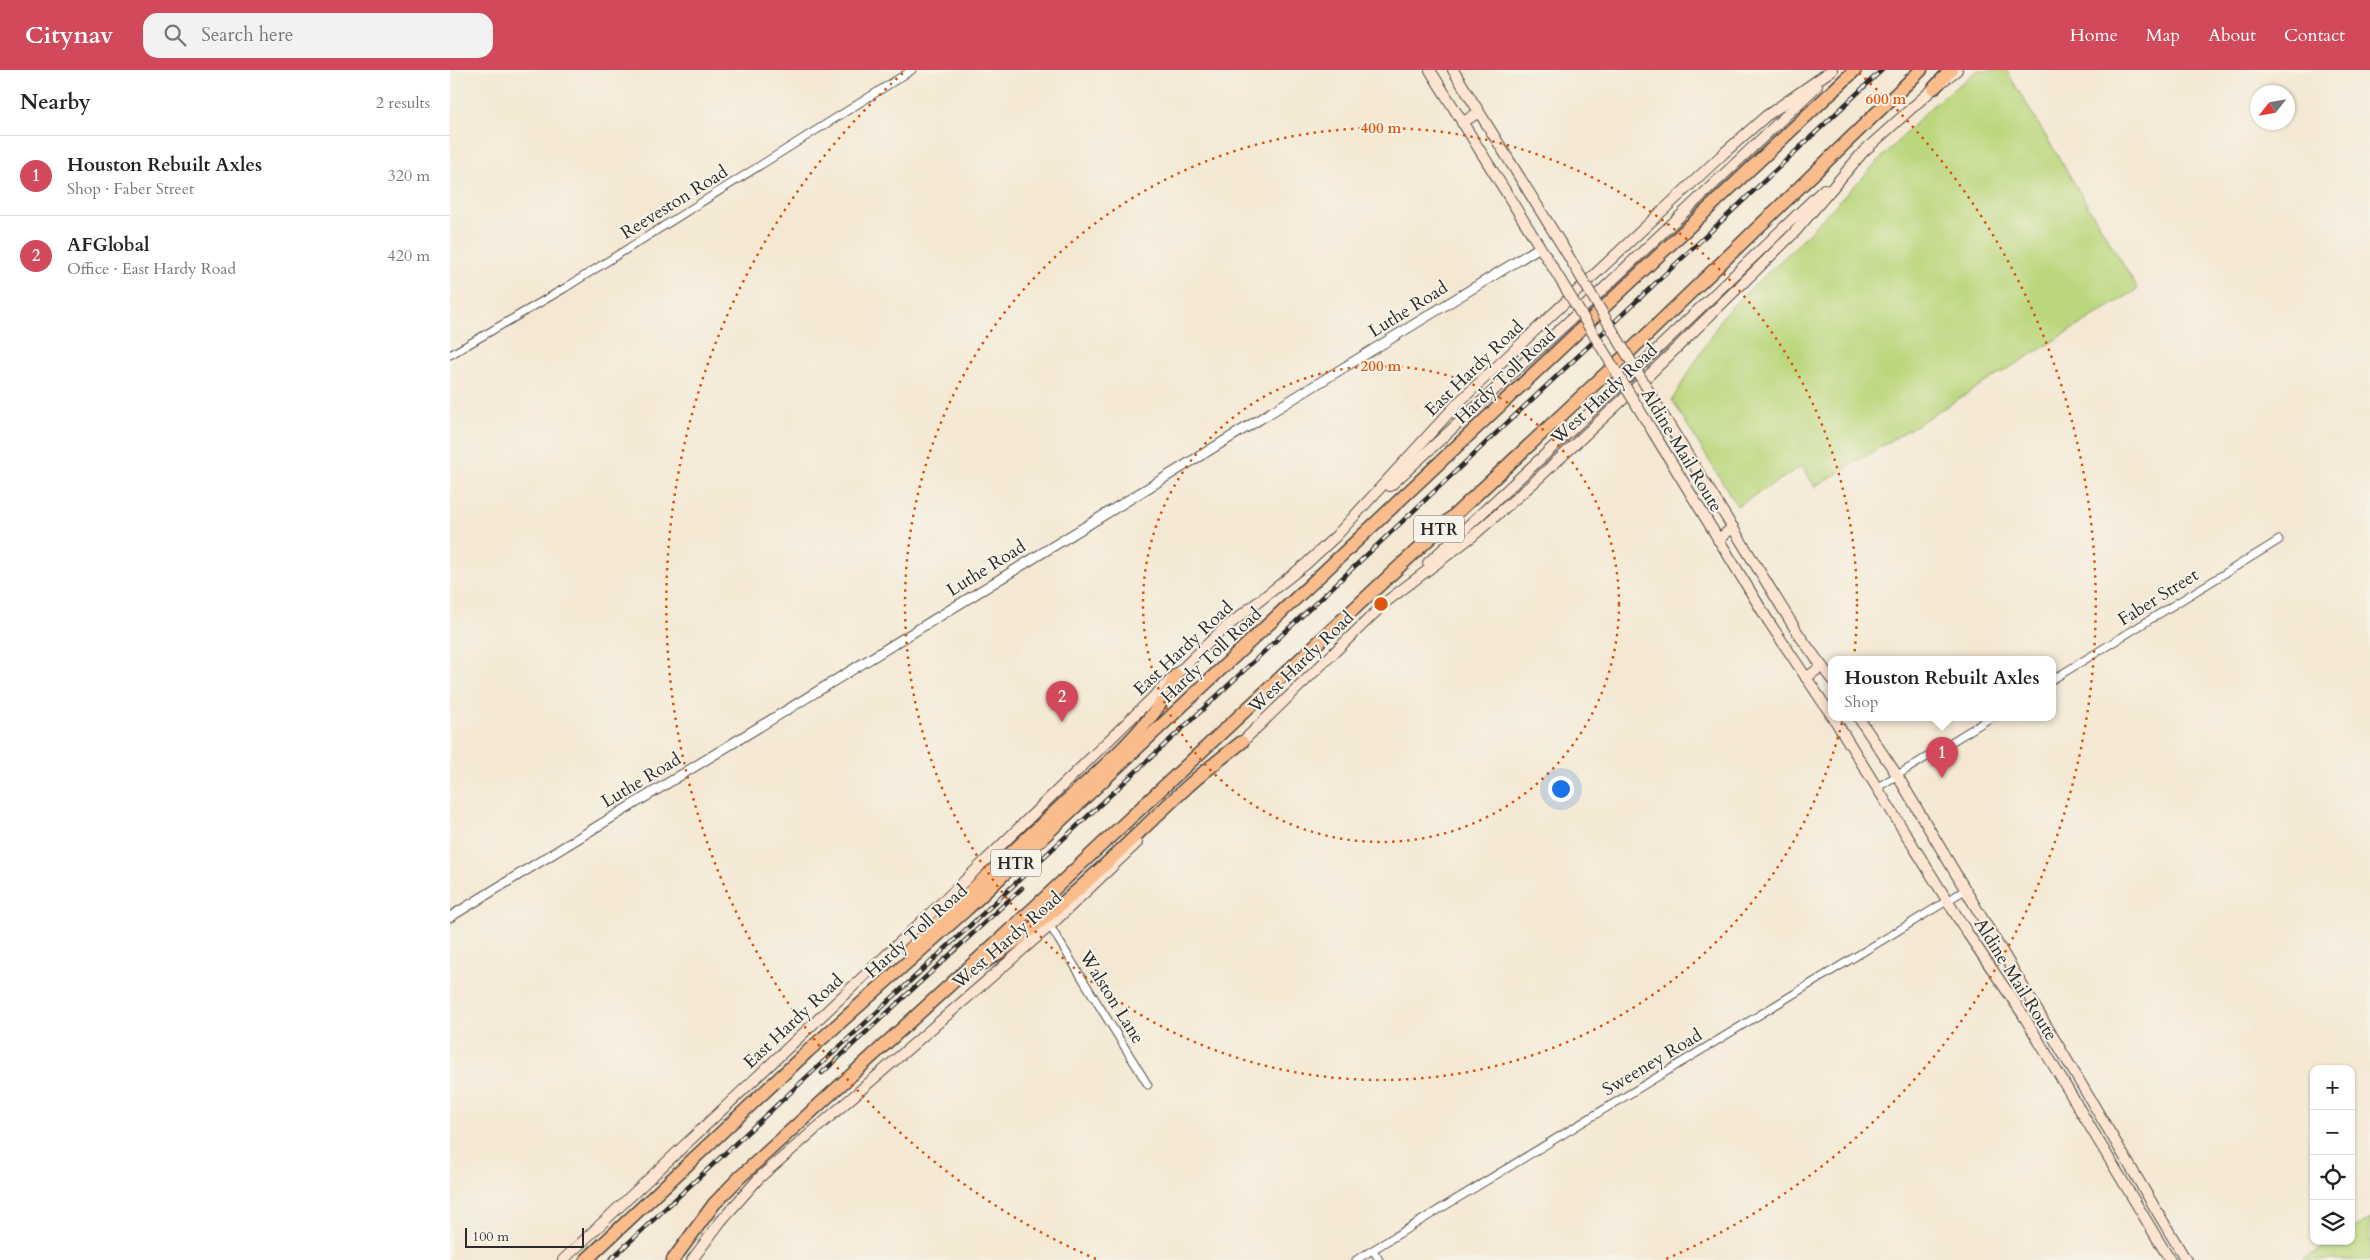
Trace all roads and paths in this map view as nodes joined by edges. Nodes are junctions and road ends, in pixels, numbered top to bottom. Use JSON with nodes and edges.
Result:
{"nodes":[{"id":1,"x":912,"y":70,"type":"edge"},
{"id":2,"x":1430,"y":70,"type":"edge"},
{"id":3,"x":1453,"y":70,"type":"edge"},
{"id":4,"x":1855,"y":70,"type":"edge"},
{"id":5,"x":1921,"y":70,"type":"edge"},
{"id":6,"x":1951,"y":70,"type":"edge"},
{"id":7,"x":1957,"y":70,"type":"edge"},
{"id":8,"x":1831,"y":71,"type":"edge"},
{"id":9,"x":1934,"y":88,"type":"junction"},
{"id":10,"x":1479,"y":112,"type":"junction"},
{"id":11,"x":1462,"y":123,"type":"junction"},
{"id":12,"x":1863,"y":152,"type":"junction"},
{"id":13,"x":1540,"y":247,"type":"junction"},
{"id":14,"x":1593,"y":298,"type":"junction"},
{"id":15,"x":1580,"y":311,"type":"junction"},
{"id":16,"x":450,"y":355,"type":"edge"},
{"id":17,"x":1636,"y":369,"type":"junction"},
{"id":18,"x":1623,"y":382,"type":"junction"},
{"id":19,"x":1733,"y":527,"type":"junction"},
{"id":20,"x":1336,"y":536,"type":"junction"},
{"id":21,"x":1718,"y":540,"type":"junction"},
{"id":22,"x":2279,"y":540,"type":"dead end"},
{"id":23,"x":1387,"y":601,"type":"junction"},
{"id":24,"x":1822,"y":666,"type":"junction"},
{"id":25,"x":1828,"y":674,"type":"edge"},
{"id":26,"x":1176,"y":675,"type":"junction"},
{"id":27,"x":1806,"y":678,"type":"junction"},
{"id":28,"x":2056,"y":678,"type":"edge"},
{"id":29,"x":1828,"y":710,"type":"edge"},
{"id":30,"x":1835,"y":721,"type":"edge"},
{"id":31,"x":1861,"y":721,"type":"edge"},
{"id":32,"x":1985,"y":721,"type":"edge"},
{"id":33,"x":1242,"y":742,"type":"junction"},
{"id":34,"x":1897,"y":775,"type":"junction"},
{"id":35,"x":1878,"y":787,"type":"junction"},
{"id":36,"x":1965,"y":890,"type":"junction"},
{"id":37,"x":1949,"y":902,"type":"junction"},
{"id":38,"x":450,"y":917,"type":"edge"},
{"id":39,"x":1050,"y":926,"type":"junction"},
{"id":40,"x":1992,"y":938,"type":"junction"},
{"id":41,"x":1978,"y":948,"type":"junction"},
{"id":42,"x":952,"y":983,"type":"junction"},
{"id":43,"x":2060,"y":1051,"type":"junction"},
{"id":44,"x":808,"y":1052,"type":"junction"},
{"id":45,"x":2048,"y":1059,"type":"junction"},
{"id":46,"x":1148,"y":1085,"type":"dead end"},
{"id":47,"x":2135,"y":1176,"type":"junction"},
{"id":48,"x":2124,"y":1184,"type":"junction"},
{"id":49,"x":1373,"y":1250,"type":"junction"},
{"id":50,"x":563,"y":1260,"type":"edge"},
{"id":51,"x":586,"y":1260,"type":"edge"},
{"id":52,"x":673,"y":1260,"type":"edge"},
{"id":53,"x":692,"y":1260,"type":"edge"},
{"id":54,"x":1356,"y":1260,"type":"edge"},
{"id":55,"x":1379,"y":1260,"type":"edge"},
{"id":56,"x":2170,"y":1260,"type":"edge"},
{"id":57,"x":2186,"y":1260,"type":"edge"}],
"edges":[{"from":1,"to":16,"type":"street","name":"Reeveston Road"},
{"from":2,"to":11,"type":"main road","name":"Aldine Mail Route"},
{"from":3,"to":10,"type":"main road","name":"Aldine Mail Route"},
{"from":4,"to":44,"type":"highway","name":"Hardy Toll Road","number":"HTR"},
{"from":5,"to":42,"type":"highway","number":"HTR"},
{"from":6,"to":9,"type":"highway"},
{"from":7,"to":9,"type":"main road","name":"West Hardy Road"},
{"from":8,"to":14,"type":"main road"},
{"from":8,"to":20,"type":"main road","name":"East Hardy Road"},
{"from":9,"to":12,"type":"main road","name":"West Hardy Road"},
{"from":10,"to":11,"type":"main road"},
{"from":10,"to":14,"type":"main road","name":"Aldine Mail Route","bridge":true},
{"from":11,"to":13,"type":"main road","name":"Aldine Mail Route"},
{"from":12,"to":17,"type":"main road"},
{"from":12,"to":23,"type":"main road","name":"West Hardy Road"},
{"from":13,"to":15,"type":"main road","name":"Aldine Mail Route","bridge":true},
{"from":13,"to":38,"type":"street","name":"Luthe Road"},
{"from":14,"to":15,"type":"main road"},
{"from":14,"to":17,"type":"main road","name":"Aldine Mail Route","bridge":true},
{"from":15,"to":18,"type":"main road","name":"Aldine Mail Route","bridge":true},
{"from":15,"to":20,"type":"main road"},
{"from":17,"to":18,"type":"main road"},
{"from":17,"to":19,"type":"main road","name":"Aldine Mail Route","bridge":true},
{"from":18,"to":21,"type":"main road","name":"Aldine Mail Route","bridge":true},
{"from":18,"to":23,"type":"main road"},
{"from":19,"to":21,"type":"main road"},
{"from":19,"to":24,"type":"main road","name":"Aldine Mail Route"},
{"from":20,"to":26,"type":"main road","name":"East Hardy Road"},
{"from":21,"to":27,"type":"main road","name":"Aldine Mail Route"},
{"from":22,"to":28,"type":"street","name":"Faber Street"},
{"from":23,"to":33,"type":"main road","name":"West Hardy Road"},
{"from":24,"to":25,"type":"main road","name":"Aldine Mail Route"},
{"from":24,"to":27,"type":"main road"},
{"from":26,"to":44,"type":"highway"},
{"from":26,"to":50,"type":"main road","name":"East Hardy Road"},
{"from":27,"to":29,"type":"main road","name":"Aldine Mail Route"},
{"from":30,"to":35,"type":"main road","name":"Aldine Mail Route"},
{"from":31,"to":34,"type":"main road","name":"Aldine Mail Route"},
{"from":32,"to":34,"type":"street"},
{"from":33,"to":39,"type":"main road","name":"West Hardy Road"},
{"from":33,"to":42,"type":"highway"},
{"from":34,"to":35,"type":"street"},
{"from":34,"to":36,"type":"main road","name":"Aldine Mail Route"},
{"from":35,"to":37,"type":"main road","name":"Aldine Mail Route"},
{"from":36,"to":37,"type":"street","name":"Sweeney Road"},
{"from":36,"to":40,"type":"main road","name":"Aldine Mail Route"},
{"from":37,"to":41,"type":"main road","name":"Aldine Mail Route"},
{"from":37,"to":49,"type":"street","name":"Sweeney Road"},
{"from":39,"to":46,"type":"street","name":"Walston Lane"},
{"from":39,"to":53,"type":"main road","name":"West Hardy Road"},
{"from":40,"to":41,"type":"main road"},
{"from":40,"to":43,"type":"main road","name":"Aldine Mail Route"},
{"from":41,"to":45,"type":"main road","name":"Aldine Mail Route"},
{"from":42,"to":52,"type":"highway","number":"HTR"},
{"from":43,"to":45,"type":"main road"},
{"from":43,"to":47,"type":"main road","name":"Aldine Mail Route"},
{"from":44,"to":51,"type":"highway","name":"Hardy Toll Road","number":"HTR"},
{"from":45,"to":48,"type":"main road","name":"Aldine Mail Route"},
{"from":47,"to":48,"type":"main road"},
{"from":47,"to":57,"type":"main road","name":"Aldine Mail Route"},
{"from":48,"to":56,"type":"main road","name":"Aldine Mail Route"},
{"from":49,"to":54,"type":"street","name":"Sweeney Road"},
{"from":49,"to":55,"type":"street"}]}
